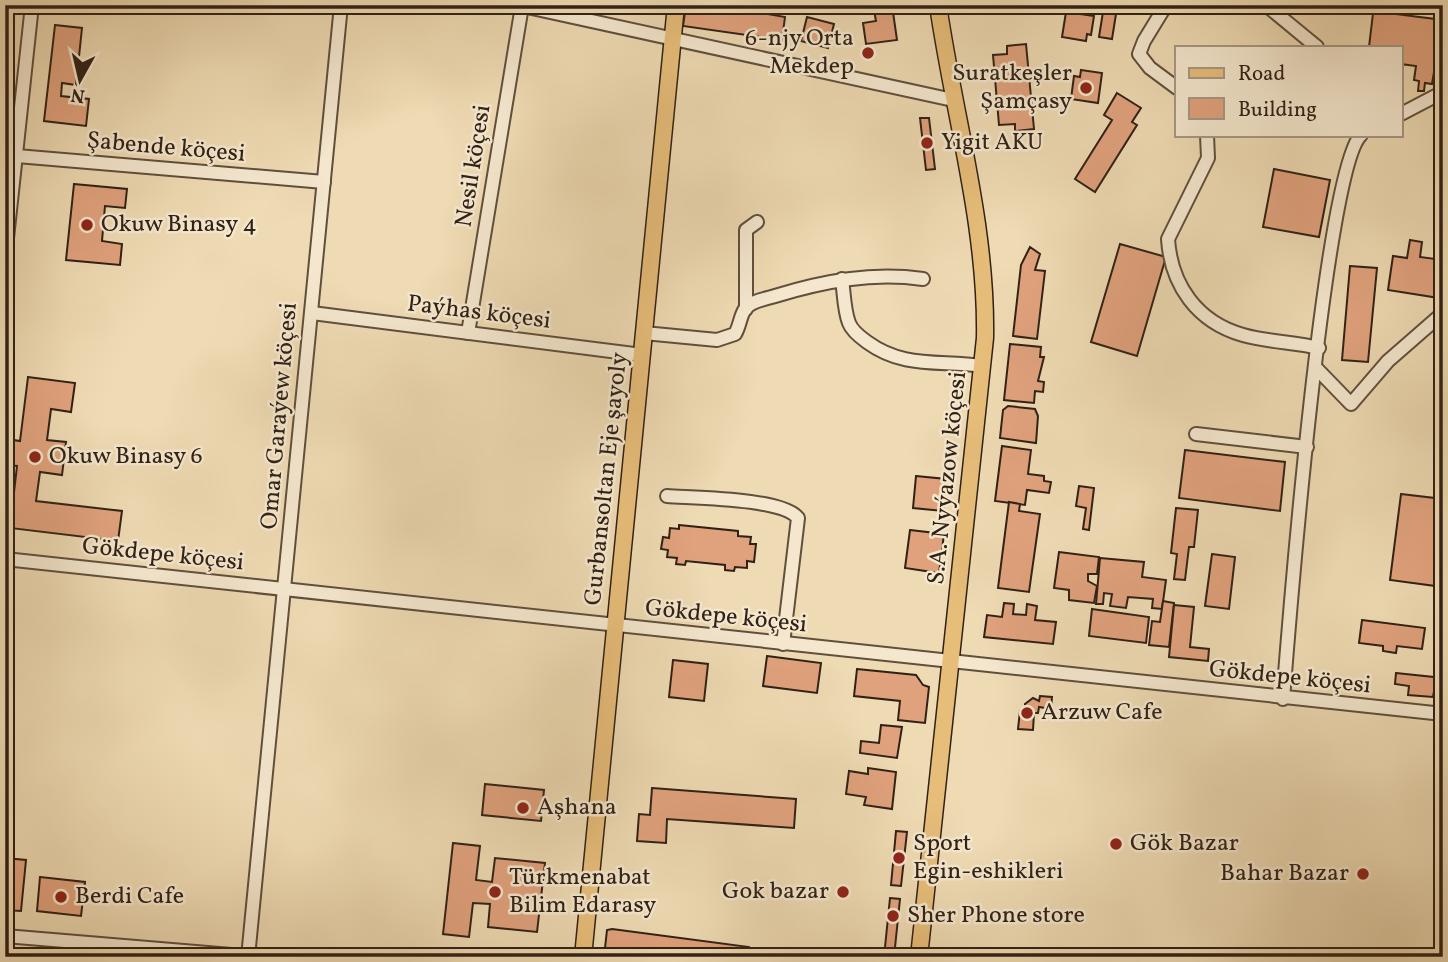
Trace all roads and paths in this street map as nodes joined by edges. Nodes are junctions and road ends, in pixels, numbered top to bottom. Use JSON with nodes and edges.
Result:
{"nodes":[{"id":1,"x":33,"y":5,"type":"edge"},
{"id":2,"x":341,"y":5,"type":"edge"},
{"id":3,"x":676,"y":5,"type":"edge"},
{"id":4,"x":938,"y":5,"type":"edge"},
{"id":5,"x":1166,"y":5,"type":"edge"},
{"id":6,"x":1265,"y":5,"type":"edge"},
{"id":7,"x":520,"y":6,"type":"edge"},
{"id":8,"x":673,"y":39,"type":"junction"},
{"id":9,"x":1316,"y":46,"type":"edge"},
{"id":10,"x":1175,"y":87,"type":"edge"},
{"id":11,"x":1443,"y":92,"type":"edge"},
{"id":12,"x":953,"y":100,"type":"junction"},
{"id":13,"x":1402,"y":113,"type":"edge"},
{"id":14,"x":1208,"y":136,"type":"edge"},
{"id":15,"x":1360,"y":136,"type":"edge"},
{"id":16,"x":10,"y":156,"type":"edge"},
{"id":17,"x":324,"y":182,"type":"junction"},
{"id":18,"x":757,"y":222,"type":"dead end"},
{"id":19,"x":5,"y":257,"type":"edge"},
{"id":20,"x":842,"y":279,"type":"junction"},
{"id":21,"x":923,"y":279,"type":"dead end"},
{"id":22,"x":746,"y":309,"type":"junction"},
{"id":23,"x":312,"y":313,"type":"junction"},
{"id":24,"x":1443,"y":313,"type":"edge"},
{"id":25,"x":468,"y":333,"type":"junction"},
{"id":26,"x":644,"y":333,"type":"junction"},
{"id":27,"x":1319,"y":348,"type":"junction"},
{"id":28,"x":642,"y":355,"type":"junction"},
{"id":29,"x":982,"y":366,"type":"junction"},
{"id":30,"x":1317,"y":369,"type":"junction"},
{"id":31,"x":1196,"y":434,"type":"dead end"},
{"id":32,"x":1307,"y":447,"type":"junction"},
{"id":33,"x":667,"y":496,"type":"dead end"},
{"id":34,"x":5,"y":559,"type":"edge"},
{"id":35,"x":285,"y":590,"type":"junction"},
{"id":36,"x":615,"y":626,"type":"junction"},
{"id":37,"x":783,"y":644,"type":"junction"},
{"id":38,"x":951,"y":663,"type":"junction"},
{"id":39,"x":1283,"y":699,"type":"junction"},
{"id":40,"x":1443,"y":714,"type":"edge"},
{"id":41,"x":5,"y":936,"type":"edge"},
{"id":42,"x":248,"y":956,"type":"edge"},
{"id":43,"x":256,"y":957,"type":"edge"},
{"id":44,"x":583,"y":957,"type":"edge"},
{"id":45,"x":919,"y":957,"type":"edge"}],
"edges":[{"from":1,"to":16,"type":"street"},
{"from":2,"to":17,"type":"street","name":"Omar Garaýew köçesi"},
{"from":3,"to":8,"type":"main road","name":"Gurbansoltan Eje şayoly"},
{"from":4,"to":12,"type":"main road","name":"S.A. Nyýazow köçesi"},
{"from":5,"to":10,"type":"street"},
{"from":6,"to":9,"type":"street"},
{"from":7,"to":8,"type":"street"},
{"from":7,"to":25,"type":"street","name":"Nesil köçesi"},
{"from":8,"to":12,"type":"street"},
{"from":8,"to":26,"type":"main road","name":"Gurbansoltan Eje şayoly"},
{"from":11,"to":13,"type":"street"},
{"from":12,"to":29,"type":"main road","name":"S.A. Nyýazow köçesi"},
{"from":14,"to":27,"type":"street"},
{"from":15,"to":27,"type":"street"},
{"from":16,"to":17,"type":"street","name":"Şabende köçesi"},
{"from":16,"to":19,"type":"street"},
{"from":17,"to":23,"type":"street","name":"Omar Garaýew köçesi"},
{"from":18,"to":22,"type":"street"},
{"from":20,"to":21,"type":"street"},
{"from":20,"to":22,"type":"street"},
{"from":20,"to":29,"type":"street"},
{"from":22,"to":26,"type":"street"},
{"from":23,"to":25,"type":"street","name":"Paýhas köçesi"},
{"from":23,"to":35,"type":"street","name":"Omar Garaýew köçesi"},
{"from":24,"to":30,"type":"street"},
{"from":25,"to":28,"type":"street","name":"Paýhas köçesi"},
{"from":26,"to":28,"type":"main road","name":"Gurbansoltan Eje şayoly"},
{"from":27,"to":30,"type":"street"},
{"from":28,"to":36,"type":"main road","name":"Gurbansoltan Eje şayoly"},
{"from":29,"to":38,"type":"main road","name":"S.A. Nyýazow köçesi"},
{"from":30,"to":32,"type":"street"},
{"from":31,"to":32,"type":"street"},
{"from":32,"to":39,"type":"street"},
{"from":33,"to":37,"type":"street"},
{"from":34,"to":35,"type":"street","name":"Gökdepe köçesi"},
{"from":35,"to":36,"type":"street","name":"Gökdepe köçesi"},
{"from":35,"to":42,"type":"street","name":"Omar Garaýew köçesi"},
{"from":36,"to":37,"type":"street","name":"Gökdepe köçesi"},
{"from":36,"to":44,"type":"main road","name":"Gurbansoltan Eje şayoly"},
{"from":37,"to":38,"type":"street","name":"Gökdepe köçesi"},
{"from":38,"to":39,"type":"street","name":"Gökdepe köçesi"},
{"from":38,"to":45,"type":"main road","name":"S.A. Nyýazow köçesi"},
{"from":39,"to":40,"type":"street","name":"Gökdepe köçesi"},
{"from":41,"to":42,"type":"street"},
{"from":42,"to":43,"type":"street"}]}
